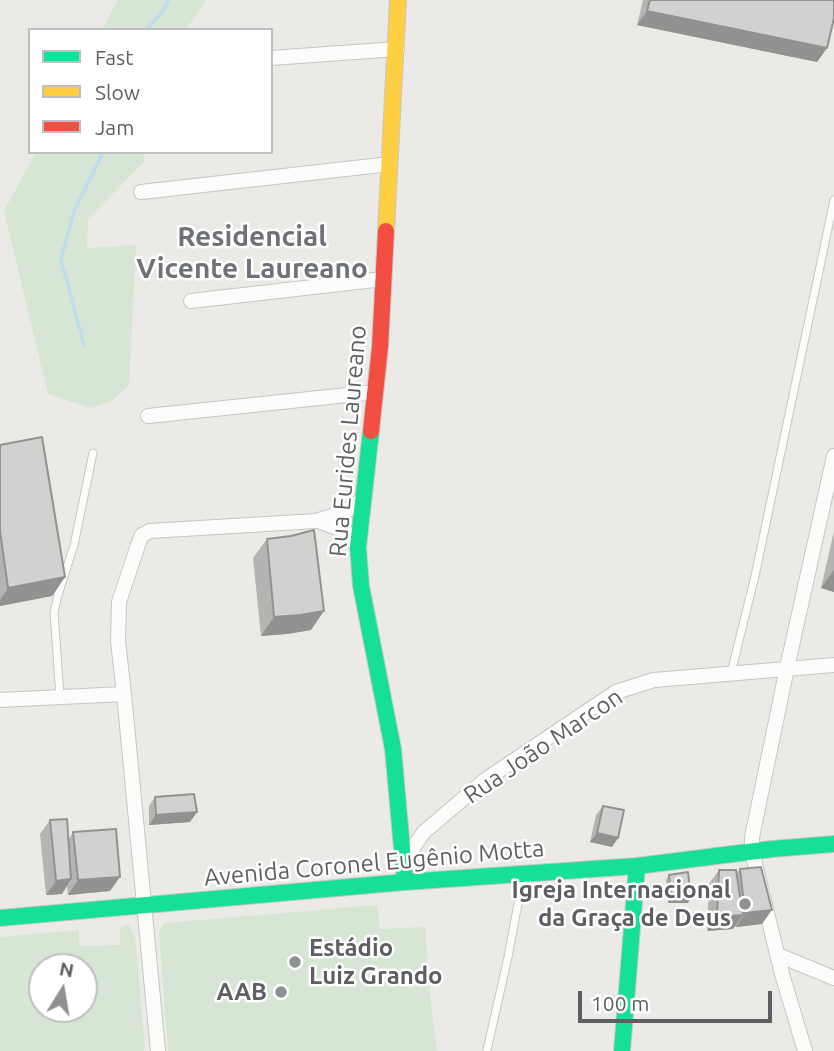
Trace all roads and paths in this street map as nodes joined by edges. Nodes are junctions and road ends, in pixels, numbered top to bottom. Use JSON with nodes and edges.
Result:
{"nodes":[{"id":1,"x":398,"y":0,"type":"edge"},
{"id":2,"x":397,"y":49,"type":"junction"},
{"id":3,"x":273,"y":58,"type":"edge"},
{"id":4,"x":390,"y":164,"type":"junction"},
{"id":5,"x":141,"y":191,"type":"dead end"},
{"id":6,"x":834,"y":200,"type":"edge"},
{"id":7,"x":383,"y":279,"type":"junction"},
{"id":8,"x":191,"y":300,"type":"dead end"},
{"id":9,"x":376,"y":392,"type":"junction"},
{"id":10,"x":148,"y":416,"type":"dead end"},
{"id":11,"x":93,"y":453,"type":"dead end"},
{"id":12,"x":834,"y":456,"type":"edge"},
{"id":13,"x":363,"y":499,"type":"junction"},
{"id":14,"x":316,"y":521,"type":"junction"},
{"id":15,"x":358,"y":547,"type":"junction"},
{"id":16,"x":834,"y":665,"type":"edge"},
{"id":17,"x":787,"y":668,"type":"junction"},
{"id":18,"x":730,"y":674,"type":"junction"},
{"id":19,"x":124,"y":694,"type":"junction"},
{"id":20,"x":60,"y":697,"type":"junction"},
{"id":21,"x":0,"y":700,"type":"edge"},
{"id":22,"x":834,"y":844,"type":"edge"},
{"id":23,"x":752,"y":852,"type":"junction"},
{"id":24,"x":403,"y":862,"type":"junction"},
{"id":25,"x":636,"y":866,"type":"junction"},
{"id":26,"x":523,"y":873,"type":"junction"},
{"id":27,"x":405,"y":882,"type":"junction"},
{"id":28,"x":143,"y":905,"type":"junction"},
{"id":29,"x":0,"y":918,"type":"edge"},
{"id":30,"x":778,"y":955,"type":"junction"},
{"id":31,"x":834,"y":978,"type":"edge"},
{"id":32,"x":486,"y":1050,"type":"edge"},
{"id":33,"x":158,"y":1051,"type":"edge"},
{"id":34,"x":622,"y":1051,"type":"edge"},
{"id":35,"x":805,"y":1051,"type":"edge"}],
"edges":[{"from":1,"to":2,"type":"main road","name":"Rua Eurides Laureano"},
{"from":2,"to":3,"type":"street"},
{"from":2,"to":4,"type":"main road","name":"Rua Eurides Laureano"},
{"from":4,"to":5,"type":"street"},
{"from":4,"to":7,"type":"main road","name":"Rua Eurides Laureano"},
{"from":6,"to":18,"type":"lane"},
{"from":7,"to":8,"type":"street"},
{"from":7,"to":9,"type":"main road","name":"Rua Eurides Laureano"},
{"from":9,"to":10,"type":"street"},
{"from":9,"to":13,"type":"main road","name":"Rua Eurides Laureano"},
{"from":11,"to":20,"type":"lane"},
{"from":12,"to":17,"type":"street"},
{"from":13,"to":14,"type":"street"},
{"from":13,"to":15,"type":"main road","name":"Rua Eurides Laureano"},
{"from":14,"to":15,"type":"street"},
{"from":14,"to":19,"type":"street"},
{"from":15,"to":24,"type":"main road","name":"Rua Eurides Laureano"},
{"from":16,"to":17,"type":"street","name":"Rua João Marcon"},
{"from":17,"to":18,"type":"street","name":"Rua João Marcon"},
{"from":17,"to":23,"type":"street"},
{"from":18,"to":24,"type":"street","name":"Rua João Marcon"},
{"from":19,"to":20,"type":"street"},
{"from":19,"to":28,"type":"street"},
{"from":20,"to":21,"type":"street"},
{"from":22,"to":23,"type":"main road","name":"Avenida Coronel Eugênio Motta"},
{"from":23,"to":25,"type":"main road","name":"Avenida Coronel Eugênio Motta"},
{"from":23,"to":30,"type":"street"},
{"from":24,"to":27,"type":"main road","name":"Rua Eurides Laureano"},
{"from":25,"to":26,"type":"main road","name":"Avenida Coronel Eugênio Motta"},
{"from":25,"to":34,"type":"main road"},
{"from":26,"to":27,"type":"main road","name":"Avenida Coronel Eugênio Motta"},
{"from":26,"to":32,"type":"lane"},
{"from":27,"to":28,"type":"main road","name":"Avenida Coronel Eugênio Motta"},
{"from":28,"to":29,"type":"main road","name":"Avenida Coronel Eugênio Motta"},
{"from":28,"to":33,"type":"street"},
{"from":30,"to":31,"type":"street"},
{"from":30,"to":35,"type":"street"}]}
